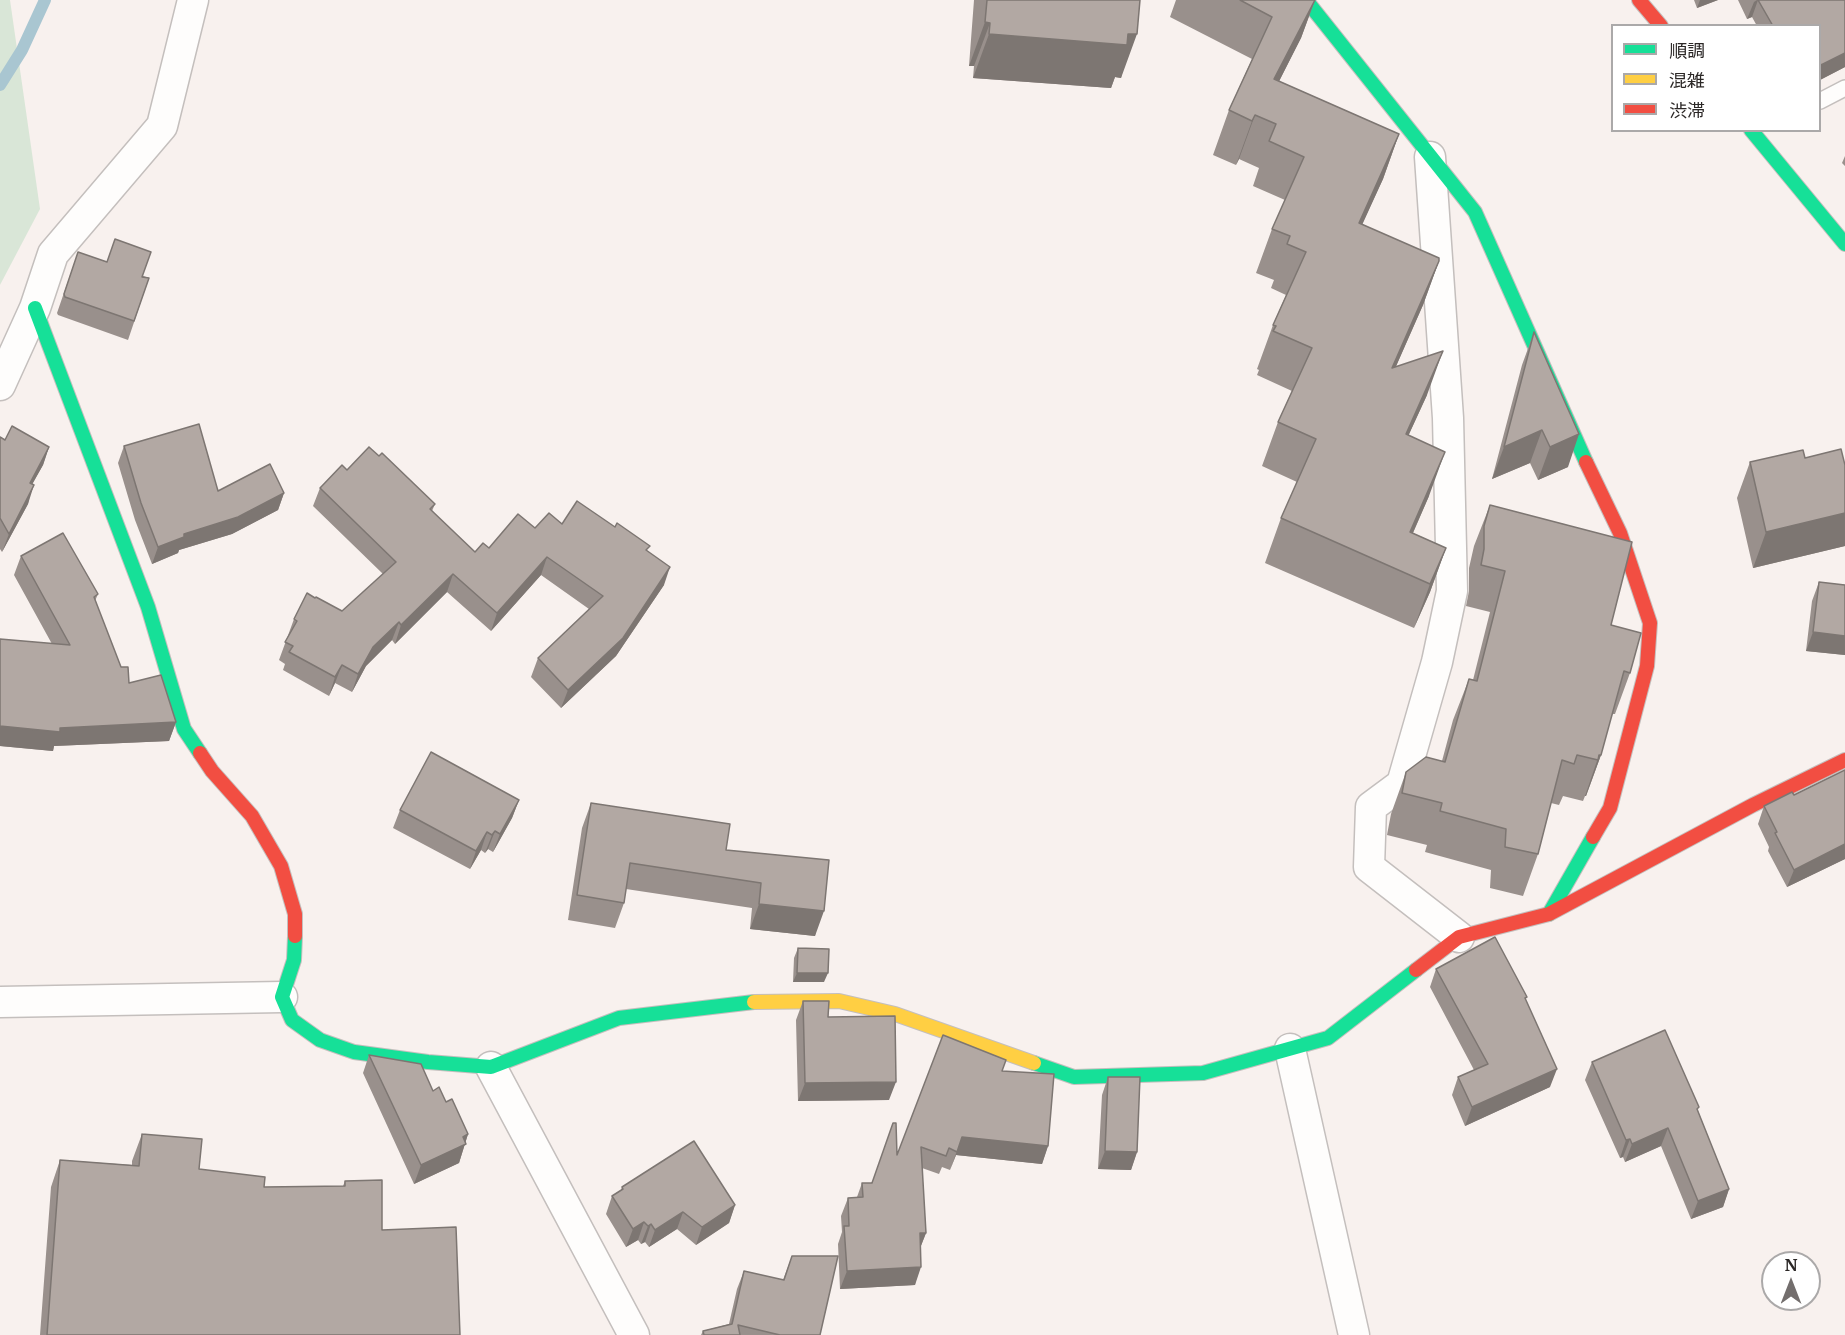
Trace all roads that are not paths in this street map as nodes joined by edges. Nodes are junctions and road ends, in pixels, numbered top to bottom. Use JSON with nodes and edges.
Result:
{"nodes":[{"id":1,"x":193,"y":0,"type":"edge"},
{"id":2,"x":1306,"y":0,"type":"edge"},
{"id":3,"x":1639,"y":0,"type":"edge"},
{"id":4,"x":1659,"y":24,"type":"edge"},
{"id":5,"x":1845,"y":88,"type":"edge"},
{"id":6,"x":1821,"y":100,"type":"edge"},
{"id":7,"x":1756,"y":132,"type":"edge"},
{"id":8,"x":1430,"y":158,"type":"junction"},
{"id":9,"x":1845,"y":244,"type":"edge"},
{"id":10,"x":35,"y":308,"type":"junction"},
{"id":11,"x":0,"y":385,"type":"edge"},
{"id":12,"x":1845,"y":760,"type":"edge"},
{"id":13,"x":1549,"y":914,"type":"junction"},
{"id":14,"x":1459,"y":936,"type":"junction"},
{"id":15,"x":282,"y":997,"type":"junction"},
{"id":16,"x":0,"y":1002,"type":"edge"},
{"id":17,"x":1290,"y":1049,"type":"junction"},
{"id":18,"x":491,"y":1067,"type":"junction"},
{"id":19,"x":634,"y":1335,"type":"edge"},
{"id":20,"x":1354,"y":1335,"type":"edge"}],
"edges":[{"from":1,"to":10,"type":"street"},
{"from":2,"to":8,"type":"street"},
{"from":3,"to":4,"type":"street"},
{"from":5,"to":6,"type":"lane"},
{"from":7,"to":9,"type":"street"},
{"from":8,"to":13,"type":"street"},
{"from":8,"to":14,"type":"street"},
{"from":10,"to":11,"type":"street"},
{"from":10,"to":15,"type":"street"},
{"from":12,"to":13,"type":"street"},
{"from":13,"to":14,"type":"street"},
{"from":14,"to":17,"type":"street"},
{"from":15,"to":16,"type":"street"},
{"from":15,"to":18,"type":"street"},
{"from":17,"to":18,"type":"street"},
{"from":17,"to":20,"type":"street"},
{"from":18,"to":19,"type":"street"}]}
